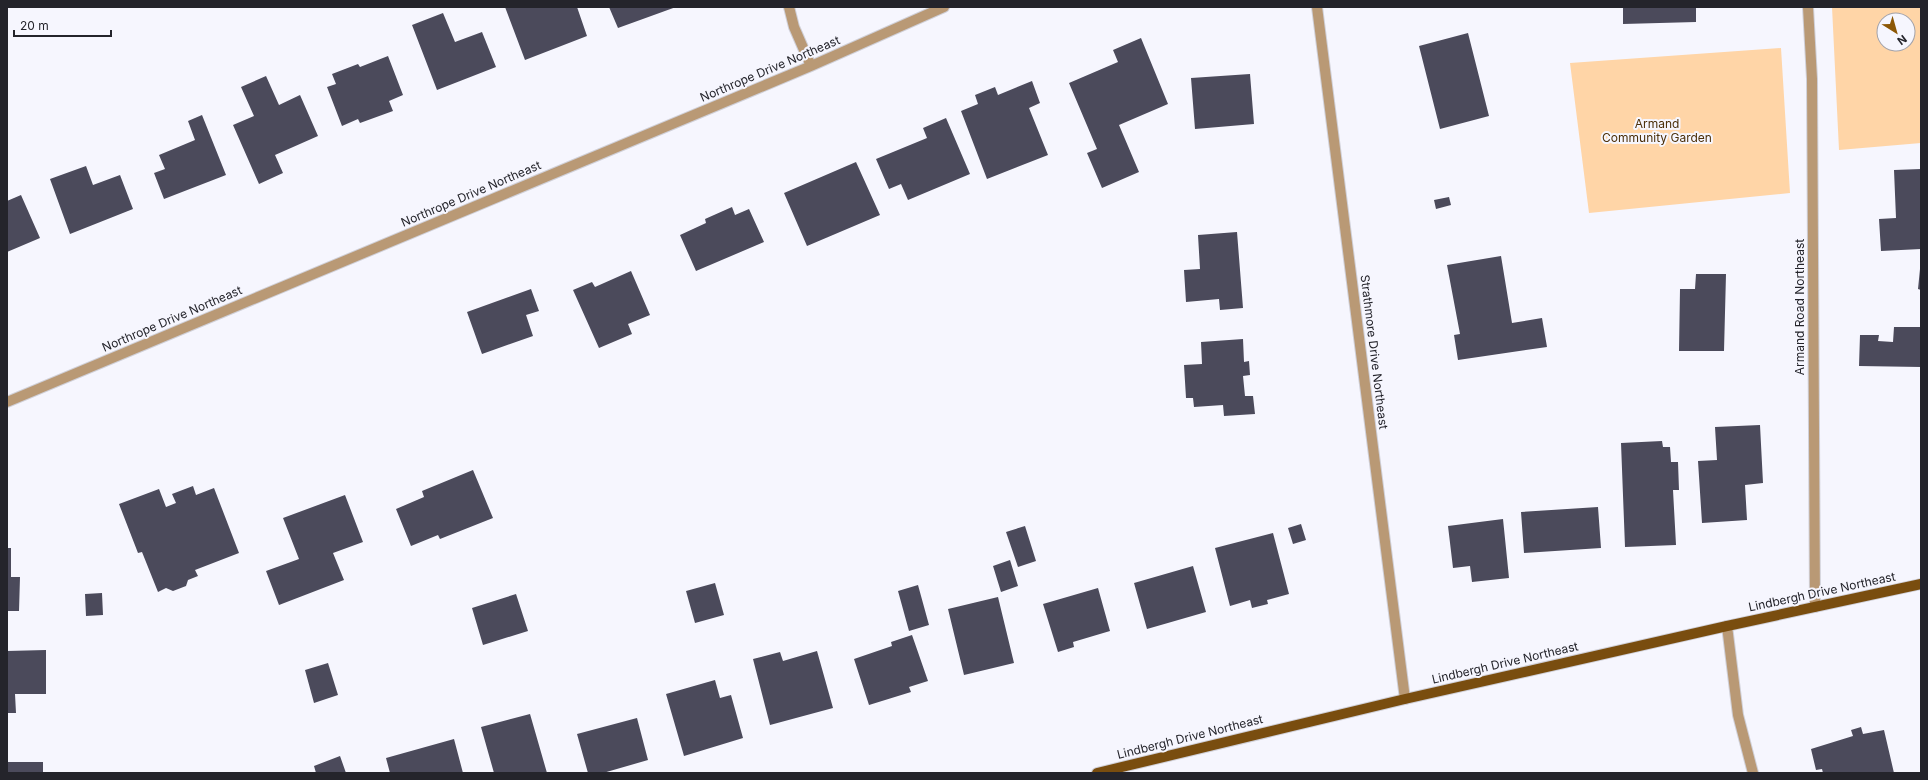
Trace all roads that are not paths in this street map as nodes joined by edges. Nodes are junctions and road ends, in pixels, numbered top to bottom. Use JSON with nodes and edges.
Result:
{"nodes":[{"id":1,"x":789,"y":7,"type":"edge"},
{"id":2,"x":944,"y":7,"type":"edge"},
{"id":3,"x":1317,"y":7,"type":"edge"},
{"id":4,"x":1808,"y":7,"type":"edge"},
{"id":5,"x":811,"y":66,"type":"junction"},
{"id":6,"x":7,"y":402,"type":"edge"},
{"id":7,"x":1921,"y":584,"type":"edge"},
{"id":8,"x":1815,"y":607,"type":"junction"},
{"id":9,"x":1727,"y":626,"type":"junction"},
{"id":10,"x":1405,"y":700,"type":"junction"},
{"id":11,"x":1097,"y":773,"type":"edge"},
{"id":12,"x":1753,"y":773,"type":"edge"}],
"edges":[{"from":1,"to":5,"type":"street"},
{"from":2,"to":5,"type":"street","name":"Northrope Drive Northeast"},
{"from":3,"to":10,"type":"street","name":"Strathmore Drive Northeast"},
{"from":4,"to":8,"type":"street","name":"Armand Road Northeast"},
{"from":5,"to":6,"type":"street","name":"Northrope Drive Northeast"},
{"from":7,"to":8,"type":"main road","name":"Lindbergh Drive Northeast"},
{"from":8,"to":9,"type":"main road","name":"Lindbergh Drive Northeast"},
{"from":9,"to":10,"type":"main road","name":"Lindbergh Drive Northeast"},
{"from":9,"to":12,"type":"street"},
{"from":10,"to":11,"type":"main road","name":"Lindbergh Drive Northeast"}]}
